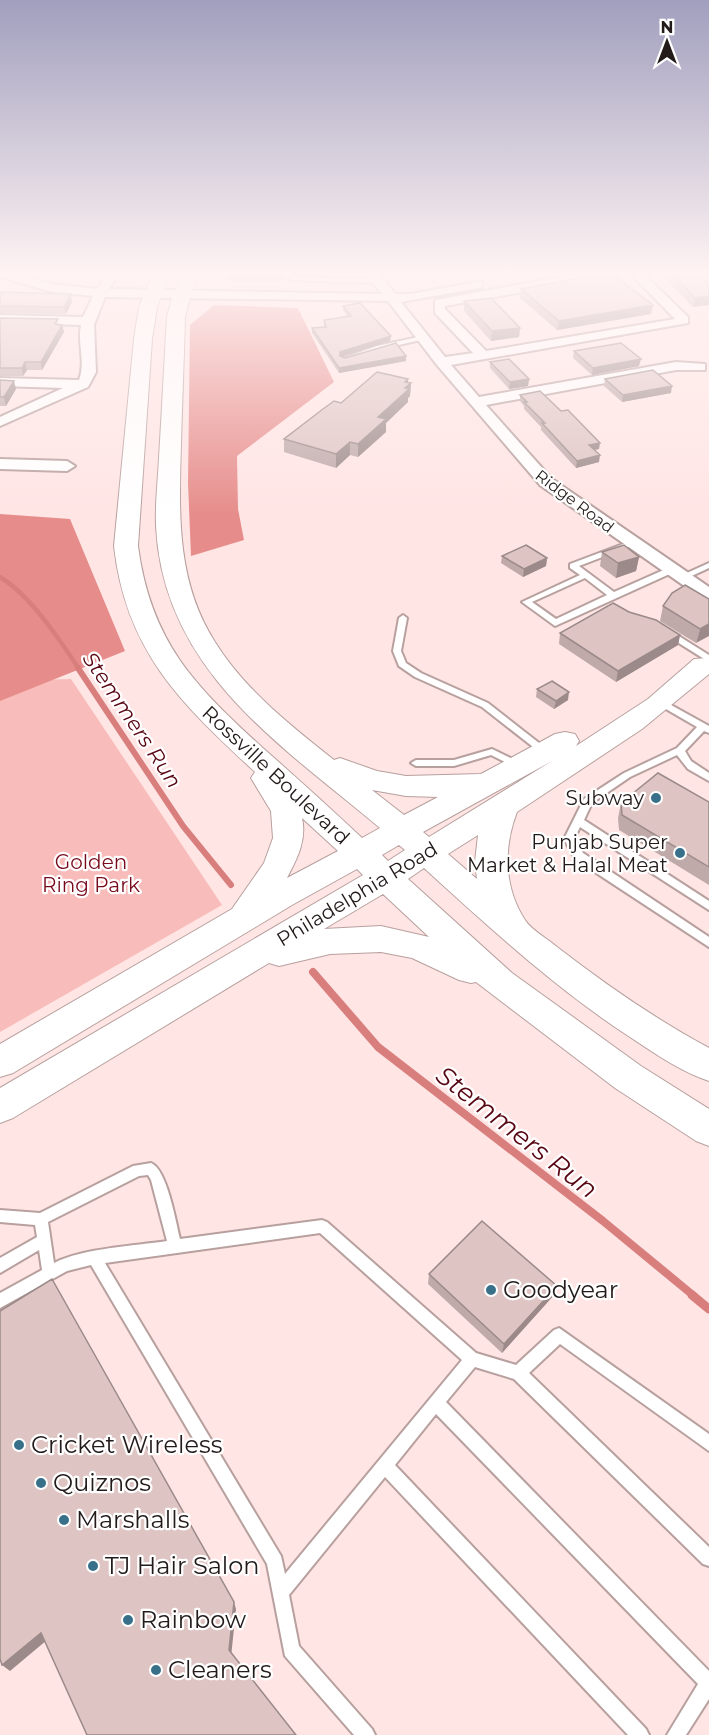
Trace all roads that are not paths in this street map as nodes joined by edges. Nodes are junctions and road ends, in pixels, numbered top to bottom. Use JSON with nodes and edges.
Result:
{"nodes":[{"id":1,"x":88,"y":353,"type":"edge"},
{"id":2,"x":142,"y":353,"type":"edge"},
{"id":3,"x":173,"y":353,"type":"edge"},
{"id":4,"x":361,"y":353,"type":"edge"},
{"id":5,"x":435,"y":353,"type":"edge"},
{"id":6,"x":488,"y":353,"type":"edge"},
{"id":7,"x":482,"y":354,"type":"joint"},
{"id":8,"x":344,"y":359,"type":"edge"},
{"id":9,"x":442,"y":362,"type":"junction"},
{"id":10,"x":700,"y":367,"type":"dead end"},
{"id":11,"x":0,"y":382,"type":"edge"},
{"id":12,"x":83,"y":384,"type":"junction"},
{"id":13,"x":477,"y":402,"type":"junction"},
{"id":14,"x":0,"y":422,"type":"edge"},
{"id":15,"x":0,"y":464,"type":"edge"},
{"id":16,"x":67,"y":466,"type":"dead end"},
{"id":17,"x":631,"y":543,"type":"junction"},
{"id":18,"x":709,"y":565,"type":"edge"},
{"id":19,"x":676,"y":574,"type":"junction"},
{"id":20,"x":586,"y":575,"type":"junction"},
{"id":21,"x":613,"y":595,"type":"junction"},
{"id":22,"x":709,"y":595,"type":"edge"},
{"id":23,"x":601,"y":601,"type":"junction"},
{"id":24,"x":611,"y":607,"type":"edge"},
{"id":25,"x":403,"y":618,"type":"dead end"},
{"id":26,"x":662,"y":628,"type":"edge"},
{"id":27,"x":707,"y":662,"type":"edge"},
{"id":28,"x":662,"y":703,"type":"junction"},
{"id":29,"x":706,"y":728,"type":"edge"},
{"id":30,"x":681,"y":750,"type":"junction"},
{"id":31,"x":250,"y":752,"type":"junction"},
{"id":32,"x":303,"y":752,"type":"junction"},
{"id":33,"x":545,"y":753,"type":"junction"},
{"id":34,"x":416,"y":763,"type":"dead end"},
{"id":35,"x":514,"y":769,"type":"junction"},
{"id":36,"x":709,"y":778,"type":"edge"},
{"id":37,"x":504,"y":806,"type":"junction"},
{"id":38,"x":578,"y":822,"type":"junction"},
{"id":39,"x":401,"y":830,"type":"junction"},
{"id":40,"x":358,"y":853,"type":"junction"},
{"id":41,"x":427,"y":853,"type":"junction"},
{"id":42,"x":386,"y":878,"type":"junction"},
{"id":43,"x":709,"y":906,"type":"edge"},
{"id":44,"x":241,"y":920,"type":"junction"},
{"id":45,"x":512,"y":926,"type":"junction"},
{"id":46,"x":709,"y":943,"type":"edge"},
{"id":47,"x":235,"y":966,"type":"junction"},
{"id":48,"x":500,"y":983,"type":"junction"},
{"id":49,"x":0,"y":1062,"type":"edge"},
{"id":50,"x":709,"y":1066,"type":"edge"},
{"id":51,"x":0,"y":1107,"type":"edge"},
{"id":52,"x":709,"y":1129,"type":"edge"},
{"id":53,"x":0,"y":1216,"type":"edge"},
{"id":54,"x":40,"y":1219,"type":"junction"},
{"id":55,"x":44,"y":1240,"type":"junction"},
{"id":56,"x":175,"y":1245,"type":"junction"},
{"id":57,"x":94,"y":1258,"type":"junction"},
{"id":58,"x":0,"y":1266,"type":"edge"},
{"id":59,"x":49,"y":1273,"type":"junction"},
{"id":60,"x":0,"y":1301,"type":"edge"},
{"id":61,"x":472,"y":1359,"type":"junction"},
{"id":62,"x":518,"y":1373,"type":"junction"},
{"id":63,"x":436,"y":1402,"type":"junction"},
{"id":64,"x":709,"y":1443,"type":"edge"},
{"id":65,"x":385,"y":1465,"type":"junction"},
{"id":66,"x":709,"y":1558,"type":"edge"},
{"id":67,"x":280,"y":1592,"type":"junction"},
{"id":68,"x":709,"y":1683,"type":"edge"},
{"id":69,"x":366,"y":1735,"type":"edge"},
{"id":70,"x":640,"y":1735,"type":"edge"},
{"id":71,"x":676,"y":1735,"type":"edge"}],
"edges":[{"from":1,"to":12,"type":"street"},
{"from":2,"to":31,"type":"main road","name":"Rossville Boulevard"},
{"from":3,"to":32,"type":"main road","name":"Rossville Boulevard"},
{"from":4,"to":8,"type":"lane"},
{"from":5,"to":9,"type":"street","name":"Ridge Road"},
{"from":6,"to":7,"type":"street"},
{"from":7,"to":9,"type":"street"},
{"from":9,"to":13,"type":"street","name":"Ridge Road"},
{"from":10,"to":13,"type":"street"},
{"from":11,"to":12,"type":"street"},
{"from":12,"to":14,"type":"street"},
{"from":13,"to":17,"type":"street","name":"Ridge Road"},
{"from":15,"to":16,"type":"street"},
{"from":17,"to":19,"type":"street","name":"Ridge Road"},
{"from":17,"to":20,"type":"lane"},
{"from":18,"to":19,"type":"lane"},
{"from":19,"to":21,"type":"lane"},
{"from":19,"to":22,"type":"street","name":"Ridge Road"},
{"from":20,"to":21,"type":"lane"},
{"from":20,"to":23,"type":"lane"},
{"from":21,"to":23,"type":"lane"},
{"from":23,"to":24,"type":"lane"},
{"from":25,"to":33,"type":"lane"},
{"from":26,"to":27,"type":"lane"},
{"from":27,"to":28,"type":"main road","name":"Philadelphia Road"},
{"from":27,"to":33,"type":"main road","name":"Philadelphia Road"},
{"from":28,"to":29,"type":"lane"},
{"from":28,"to":37,"type":"main road","name":"Philadelphia Road"},
{"from":29,"to":30,"type":"lane"},
{"from":30,"to":36,"type":"lane"},
{"from":30,"to":38,"type":"lane"},
{"from":31,"to":40,"type":"main road","name":"Rossville Boulevard"},
{"from":31,"to":44,"type":"main road"},
{"from":32,"to":35,"type":"main road"},
{"from":32,"to":39,"type":"main road","name":"Rossville Boulevard"},
{"from":33,"to":35,"type":"main road","name":"Philadelphia Road"},
{"from":34,"to":35,"type":"lane"},
{"from":35,"to":39,"type":"main road","name":"Philadelphia Road"},
{"from":37,"to":41,"type":"main road","name":"Philadelphia Road"},
{"from":37,"to":45,"type":"main road"},
{"from":38,"to":43,"type":"lane"},
{"from":38,"to":46,"type":"lane"},
{"from":39,"to":40,"type":"main road","name":"Philadelphia Road"},
{"from":39,"to":41,"type":"main road","name":"Rossville Boulevard"},
{"from":40,"to":42,"type":"main road","name":"Rossville Boulevard"},
{"from":40,"to":44,"type":"main road","name":"Philadelphia Road"},
{"from":41,"to":42,"type":"main road","name":"Philadelphia Road"},
{"from":41,"to":45,"type":"main road","name":"Rossville Boulevard"},
{"from":42,"to":47,"type":"main road","name":"Philadelphia Road"},
{"from":42,"to":48,"type":"main road","name":"Rossville Boulevard"},
{"from":44,"to":49,"type":"main road","name":"Philadelphia Road"},
{"from":45,"to":50,"type":"main road","name":"Rossville Boulevard"},
{"from":47,"to":48,"type":"main road"},
{"from":47,"to":51,"type":"main road","name":"Philadelphia Road"},
{"from":48,"to":52,"type":"main road","name":"Rossville Boulevard"},
{"from":53,"to":54,"type":"lane"},
{"from":54,"to":55,"type":"lane"},
{"from":54,"to":56,"type":"lane"},
{"from":55,"to":58,"type":"lane"},
{"from":55,"to":59,"type":"lane"},
{"from":56,"to":57,"type":"lane"},
{"from":56,"to":61,"type":"lane"},
{"from":57,"to":59,"type":"lane"},
{"from":57,"to":67,"type":"lane"},
{"from":59,"to":60,"type":"lane"},
{"from":61,"to":62,"type":"lane"},
{"from":61,"to":63,"type":"lane"},
{"from":62,"to":64,"type":"lane"},
{"from":62,"to":66,"type":"lane"},
{"from":63,"to":65,"type":"lane"},
{"from":63,"to":68,"type":"lane"},
{"from":65,"to":67,"type":"lane"},
{"from":65,"to":70,"type":"lane"},
{"from":67,"to":69,"type":"lane"},
{"from":68,"to":71,"type":"lane"}]}
